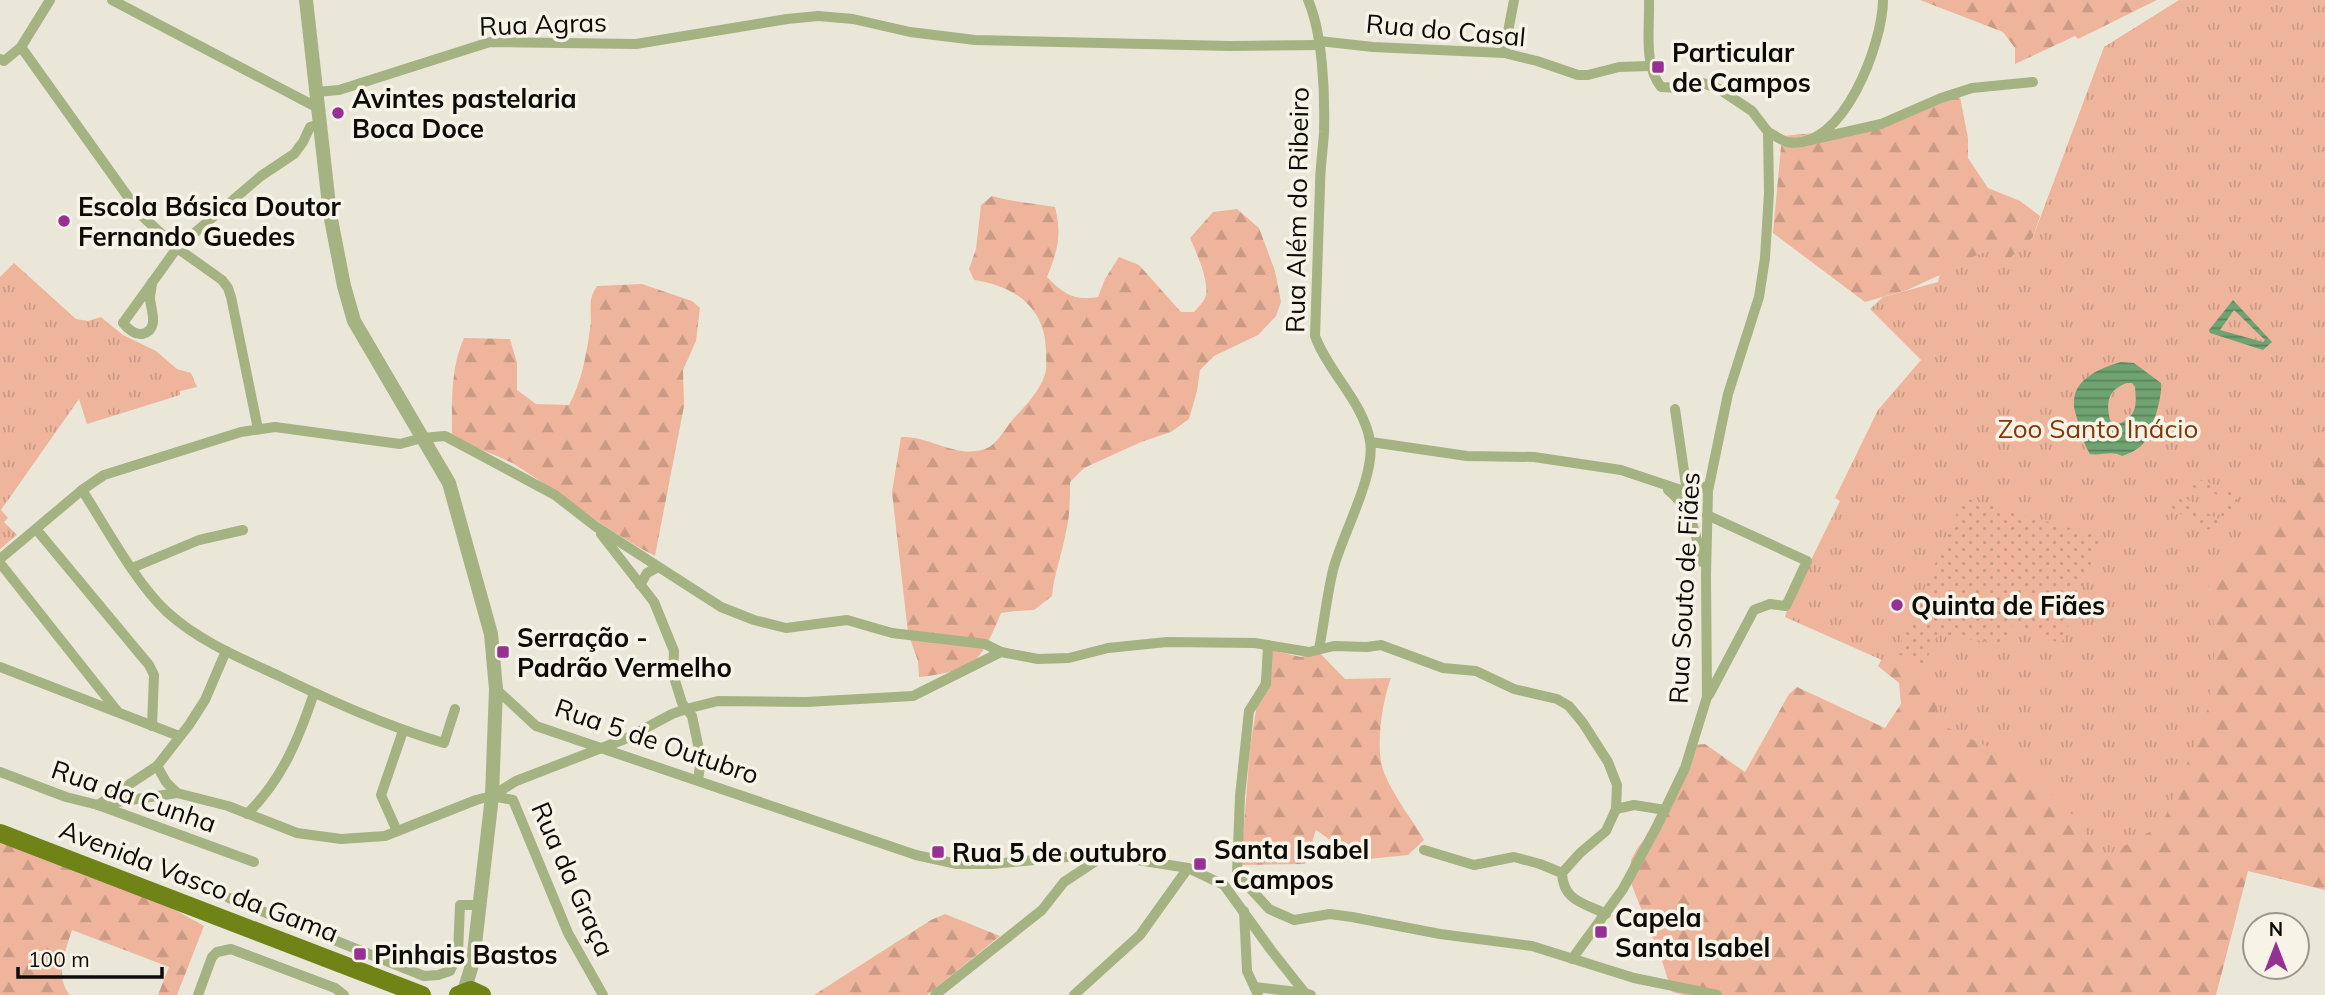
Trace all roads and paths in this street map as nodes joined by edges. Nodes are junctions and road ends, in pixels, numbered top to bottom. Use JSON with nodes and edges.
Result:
{"nodes":[{"id":1,"x":50,"y":0,"type":"edge"},
{"id":2,"x":112,"y":0,"type":"edge"},
{"id":3,"x":306,"y":0,"type":"edge"},
{"id":4,"x":1308,"y":0,"type":"edge"},
{"id":5,"x":1514,"y":0,"type":"edge"},
{"id":6,"x":1649,"y":0,"type":"edge"},
{"id":7,"x":1884,"y":0,"type":"edge"},
{"id":8,"x":1320,"y":43,"type":"junction"},
{"id":9,"x":22,"y":47,"type":"junction"},
{"id":10,"x":1504,"y":53,"type":"junction"},
{"id":11,"x":1,"y":61,"type":"edge"},
{"id":12,"x":1650,"y":66,"type":"junction"},
{"id":13,"x":2033,"y":82,"type":"dead end"},
{"id":14,"x":316,"y":92,"type":"junction"},
{"id":15,"x":318,"y":108,"type":"junction"},
{"id":16,"x":320,"y":124,"type":"junction"},
{"id":17,"x":1768,"y":132,"type":"junction"},
{"id":18,"x":1806,"y":141,"type":"junction"},
{"id":19,"x":177,"y":248,"type":"junction"},
{"id":20,"x":152,"y":282,"type":"dead end"},
{"id":21,"x":1675,"y":409,"type":"dead end"},
{"id":22,"x":258,"y":429,"type":"junction"},
{"id":23,"x":422,"y":438,"type":"junction"},
{"id":24,"x":1371,"y":442,"type":"junction"},
{"id":25,"x":1709,"y":485,"type":"junction"},
{"id":26,"x":1664,"y":486,"type":"junction"},
{"id":27,"x":82,"y":490,"type":"junction"},
{"id":28,"x":1687,"y":492,"type":"junction"},
{"id":29,"x":1707,"y":515,"type":"junction"},
{"id":30,"x":595,"y":526,"type":"junction"},
{"id":31,"x":36,"y":529,"type":"junction"},
{"id":32,"x":243,"y":530,"type":"dead end"},
{"id":33,"x":0,"y":561,"type":"edge"},
{"id":34,"x":659,"y":567,"type":"junction"},
{"id":35,"x":132,"y":568,"type":"junction"},
{"id":36,"x":1706,"y":575,"type":"junction"},
{"id":37,"x":640,"y":585,"type":"junction"},
{"id":38,"x":1268,"y":645,"type":"junction"},
{"id":39,"x":1319,"y":649,"type":"junction"},
{"id":40,"x":226,"y":651,"type":"junction"},
{"id":41,"x":1001,"y":652,"type":"junction"},
{"id":42,"x":0,"y":667,"type":"edge"},
{"id":43,"x":97,"y":686,"type":"junction"},
{"id":44,"x":496,"y":689,"type":"junction"},
{"id":45,"x":314,"y":693,"type":"junction"},
{"id":46,"x":1707,"y":697,"type":"junction"},
{"id":47,"x":91,"y":702,"type":"junction"},
{"id":48,"x":455,"y":709,"type":"dead end"},
{"id":49,"x":686,"y":709,"type":"junction"},
{"id":50,"x":119,"y":713,"type":"junction"},
{"id":51,"x":152,"y":726,"type":"junction"},
{"id":52,"x":403,"y":731,"type":"junction"},
{"id":53,"x":179,"y":736,"type":"junction"},
{"id":54,"x":602,"y":749,"type":"junction"},
{"id":55,"x":157,"y":766,"type":"junction"},
{"id":56,"x":0,"y":772,"type":"edge"},
{"id":57,"x":698,"y":780,"type":"junction"},
{"id":58,"x":177,"y":793,"type":"junction"},
{"id":59,"x":492,"y":796,"type":"junction"},
{"id":60,"x":98,"y":805,"type":"junction"},
{"id":61,"x":1616,"y":809,"type":"junction"},
{"id":62,"x":1665,"y":810,"type":"junction"},
{"id":63,"x":247,"y":814,"type":"junction"},
{"id":64,"x":397,"y":831,"type":"junction"},
{"id":65,"x":0,"y":833,"type":"edge"},
{"id":66,"x":1424,"y":850,"type":"dead end"},
{"id":67,"x":1105,"y":855,"type":"junction"},
{"id":68,"x":254,"y":862,"type":"dead end"},
{"id":69,"x":1188,"y":868,"type":"junction"},
{"id":70,"x":1562,"y":873,"type":"junction"},
{"id":71,"x":1237,"y":874,"type":"junction"},
{"id":72,"x":1224,"y":885,"type":"junction"},
{"id":73,"x":229,"y":898,"type":"dead end"},
{"id":74,"x":480,"y":905,"type":"junction"},
{"id":75,"x":1244,"y":911,"type":"junction"},
{"id":76,"x":1606,"y":914,"type":"junction"},
{"id":77,"x":1572,"y":959,"type":"junction"},
{"id":78,"x":1257,"y":991,"type":"edge"},
{"id":79,"x":419,"y":993,"type":"edge"},
{"id":80,"x":471,"y":993,"type":"edge"},
{"id":81,"x":1308,"y":994,"type":"edge"},
{"id":82,"x":198,"y":995,"type":"edge"},
{"id":83,"x":344,"y":995,"type":"edge"},
{"id":84,"x":603,"y":995,"type":"edge"},
{"id":85,"x":934,"y":995,"type":"edge"},
{"id":86,"x":1074,"y":995,"type":"edge"},
{"id":87,"x":1717,"y":995,"type":"edge"}],
"edges":[{"from":1,"to":9,"type":"street"},
{"from":2,"to":15,"type":"street"},
{"from":3,"to":14,"type":"street"},
{"from":4,"to":8,"type":"street","name":"Rua Além do Ribeiro"},
{"from":5,"to":10,"type":"street"},
{"from":6,"to":12,"type":"street"},
{"from":7,"to":18,"type":"street"},
{"from":8,"to":10,"type":"street","name":"Rua do Casal"},
{"from":8,"to":14,"type":"street","name":"Rua Agras"},
{"from":8,"to":24,"type":"street","name":"Rua Além do Ribeiro"},
{"from":9,"to":11,"type":"street"},
{"from":9,"to":19,"type":"street"},
{"from":10,"to":12,"type":"street","name":"Rua do Casal"},
{"from":12,"to":17,"type":"street"},
{"from":13,"to":18,"type":"street"},
{"from":14,"to":15,"type":"street"},
{"from":15,"to":16,"type":"street"},
{"from":16,"to":19,"type":"street"},
{"from":16,"to":23,"type":"street"},
{"from":17,"to":18,"type":"street"},
{"from":17,"to":25,"type":"street","name":"Rua Souto de Fiães"},
{"from":19,"to":20,"type":"street"},
{"from":19,"to":22,"type":"street"},
{"from":21,"to":28,"type":"street"},
{"from":22,"to":23,"type":"street"},
{"from":22,"to":27,"type":"street"},
{"from":23,"to":30,"type":"street"},
{"from":23,"to":44,"type":"street"},
{"from":24,"to":26,"type":"street"},
{"from":24,"to":39,"type":"street"},
{"from":25,"to":28,"type":"street"},
{"from":25,"to":29,"type":"street","name":"Rua Souto de Fiães"},
{"from":26,"to":28,"type":"street"},
{"from":26,"to":36,"type":"street"},
{"from":27,"to":31,"type":"street"},
{"from":27,"to":35,"type":"street"},
{"from":29,"to":36,"type":"street","name":"Rua Souto de Fiães"},
{"from":29,"to":46,"type":"street"},
{"from":30,"to":34,"type":"street"},
{"from":30,"to":37,"type":"street"},
{"from":31,"to":33,"type":"street"},
{"from":31,"to":51,"type":"street"},
{"from":32,"to":35,"type":"street"},
{"from":33,"to":43,"type":"street"},
{"from":34,"to":37,"type":"street"},
{"from":34,"to":41,"type":"street"},
{"from":35,"to":40,"type":"street"},
{"from":36,"to":46,"type":"street","name":"Rua Souto de Fiães"},
{"from":37,"to":49,"type":"street"},
{"from":38,"to":39,"type":"street"},
{"from":38,"to":41,"type":"street"},
{"from":38,"to":71,"type":"street"},
{"from":39,"to":61,"type":"street"},
{"from":40,"to":45,"type":"street"},
{"from":40,"to":53,"type":"street"},
{"from":41,"to":49,"type":"street"},
{"from":42,"to":47,"type":"street"},
{"from":43,"to":47,"type":"street"},
{"from":43,"to":50,"type":"street"},
{"from":44,"to":54,"type":"street","name":"Rua 5 de Outubro"},
{"from":44,"to":59,"type":"street"},
{"from":45,"to":52,"type":"street"},
{"from":45,"to":63,"type":"street"},
{"from":46,"to":62,"type":"street","name":"Rua Souto de Fiães"},
{"from":47,"to":50,"type":"street"},
{"from":48,"to":52,"type":"street"},
{"from":49,"to":54,"type":"street"},
{"from":49,"to":57,"type":"street"},
{"from":50,"to":51,"type":"street"},
{"from":51,"to":53,"type":"street"},
{"from":52,"to":64,"type":"street"},
{"from":53,"to":55,"type":"street"},
{"from":54,"to":57,"type":"street","name":"Rua 5 de Outubro"},
{"from":54,"to":59,"type":"street"},
{"from":55,"to":58,"type":"street"},
{"from":55,"to":60,"type":"street"},
{"from":56,"to":60,"type":"street","name":"Rua da Cunha"},
{"from":57,"to":67,"type":"street","name":"Rua 5 de Outubro"},
{"from":58,"to":60,"type":"street"},
{"from":58,"to":63,"type":"street"},
{"from":59,"to":64,"type":"street"},
{"from":59,"to":74,"type":"street"},
{"from":59,"to":84,"type":"street","name":"Rua da Graça"},
{"from":60,"to":68,"type":"street","name":"Rua da Cunha"},
{"from":61,"to":62,"type":"street"},
{"from":61,"to":70,"type":"street"},
{"from":62,"to":76,"type":"street","name":"Rua Souto de Fiães"},
{"from":63,"to":64,"type":"street"},
{"from":65,"to":79,"type":"main road","name":"Avenida Vasco da Gama"},
{"from":66,"to":70,"type":"street"},
{"from":67,"to":69,"type":"street","name":"Rua 5 de Outubro"},
{"from":67,"to":85,"type":"street"},
{"from":69,"to":72,"type":"street","name":"Rua 5 de Outubro"},
{"from":69,"to":86,"type":"street"},
{"from":70,"to":76,"type":"street"},
{"from":71,"to":72,"type":"street"},
{"from":71,"to":77,"type":"street"},
{"from":72,"to":75,"type":"street","name":"Rua 5 de Outubro"},
{"from":73,"to":74,"type":"street"},
{"from":74,"to":80,"type":"street"},
{"from":75,"to":78,"type":"street"},
{"from":75,"to":81,"type":"street","name":"Rua 5 de Outubro"},
{"from":76,"to":77,"type":"street","name":"Rua Souto de Fiães"},
{"from":77,"to":87,"type":"street"},
{"from":78,"to":81,"type":"street","name":"Rua 5 de Outubro"},
{"from":82,"to":83,"type":"street"}]}
